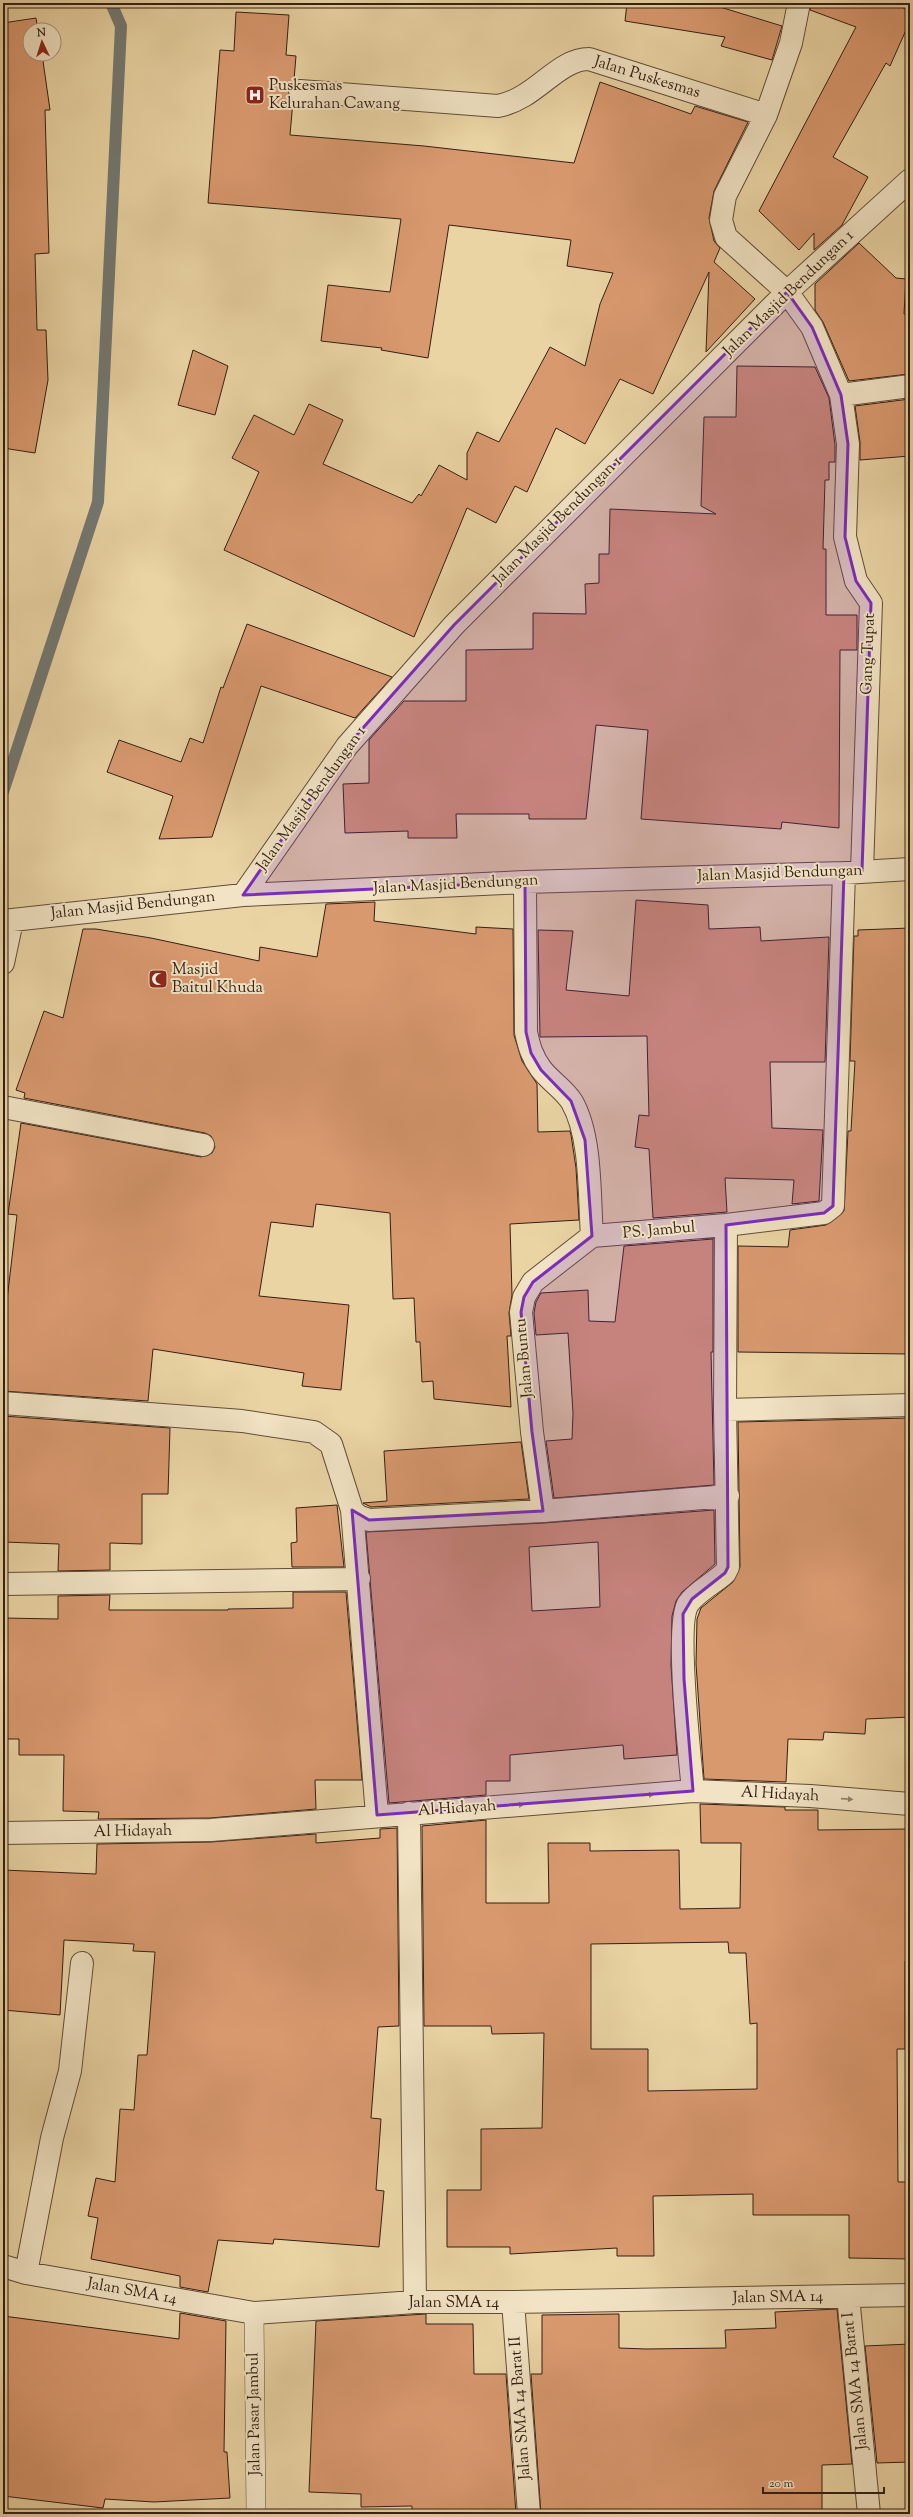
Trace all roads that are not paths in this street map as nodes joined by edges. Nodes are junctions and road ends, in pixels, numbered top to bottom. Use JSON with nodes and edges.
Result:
{"nodes":[{"id":1,"x":799,"y":3,"type":"edge"},
{"id":2,"x":300,"y":91,"type":"dead end"},
{"id":3,"x":766,"y":115,"type":"junction"},
{"id":4,"x":910,"y":180,"type":"edge"},
{"id":5,"x":787,"y":292,"type":"junction"},
{"id":6,"x":910,"y":386,"type":"edge"},
{"id":7,"x":841,"y":395,"type":"junction"},
{"id":8,"x":910,"y":869,"type":"edge"},
{"id":9,"x":853,"y":872,"type":"junction"},
{"id":10,"x":525,"y":882,"type":"junction"},
{"id":11,"x":243,"y":895,"type":"junction"},
{"id":12,"x":7,"y":921,"type":"edge"},
{"id":13,"x":3,"y":963,"type":"edge"},
{"id":14,"x":3,"y":1107,"type":"edge"},
{"id":15,"x":203,"y":1145,"type":"dead end"},
{"id":16,"x":726,"y":1225,"type":"junction"},
{"id":17,"x":592,"y":1236,"type":"junction"},
{"id":18,"x":3,"y":1403,"type":"edge"},
{"id":19,"x":910,"y":1405,"type":"edge"},
{"id":20,"x":725,"y":1410,"type":"junction"},
{"id":21,"x":728,"y":1496,"type":"junction"},
{"id":22,"x":352,"y":1510,"type":"junction"},
{"id":23,"x":543,"y":1511,"type":"junction"},
{"id":24,"x":359,"y":1579,"type":"junction"},
{"id":25,"x":3,"y":1584,"type":"edge"},
{"id":26,"x":692,"y":1791,"type":"junction"},
{"id":27,"x":910,"y":1804,"type":"edge"},
{"id":28,"x":409,"y":1813,"type":"junction"},
{"id":29,"x":377,"y":1815,"type":"junction"},
{"id":30,"x":3,"y":1833,"type":"edge"},
{"id":31,"x":82,"y":1963,"type":"dead end"},
{"id":32,"x":3,"y":2266,"type":"edge"},
{"id":33,"x":26,"y":2273,"type":"junction"},
{"id":34,"x":910,"y":2295,"type":"edge"},
{"id":35,"x":848,"y":2296,"type":"junction"},
{"id":36,"x":415,"y":2302,"type":"junction"},
{"id":37,"x":513,"y":2302,"type":"junction"},
{"id":38,"x":254,"y":2313,"type":"junction"},
{"id":39,"x":256,"y":2514,"type":"edge"},
{"id":40,"x":529,"y":2514,"type":"edge"},
{"id":41,"x":869,"y":2514,"type":"edge"}],
"edges":[{"from":1,"to":3,"type":"street","name":"Gang Tupat"},
{"from":2,"to":3,"type":"street","name":"Jalan Puskesmas"},
{"from":3,"to":5,"type":"street","name":"Gang Tupat"},
{"from":4,"to":5,"type":"street","name":"Jalan Masjid Bendungan 1"},
{"from":5,"to":7,"type":"street","name":"Gang Tupat"},
{"from":5,"to":11,"type":"street","name":"Jalan Masjid Bendungan 1"},
{"from":6,"to":7,"type":"street"},
{"from":7,"to":9,"type":"street","name":"Gang Tupat"},
{"from":8,"to":9,"type":"street","name":"Jalan Masjid Bendungan"},
{"from":9,"to":10,"type":"street","name":"Jalan Masjid Bendungan"},
{"from":9,"to":16,"type":"street","name":"Gang Tupat"},
{"from":10,"to":11,"type":"street","name":"Jalan Masjid Bendungan"},
{"from":10,"to":17,"type":"street"},
{"from":11,"to":12,"type":"street","name":"Jalan Masjid Bendungan"},
{"from":12,"to":13,"type":"street"},
{"from":14,"to":15,"type":"street"},
{"from":16,"to":17,"type":"street","name":"PS. Jambul"},
{"from":16,"to":20,"type":"street"},
{"from":17,"to":23,"type":"street","name":"Jalan Buntu"},
{"from":18,"to":22,"type":"street"},
{"from":19,"to":20,"type":"street"},
{"from":20,"to":21,"type":"street"},
{"from":21,"to":23,"type":"street"},
{"from":21,"to":26,"type":"street"},
{"from":22,"to":23,"type":"street"},
{"from":22,"to":24,"type":"street"},
{"from":24,"to":25,"type":"street"},
{"from":24,"to":29,"type":"street"},
{"from":26,"to":27,"type":"street","name":"Al Hidayah","one_way":true},
{"from":28,"to":26,"type":"street","name":"Al Hidayah","one_way":true},
{"from":28,"to":29,"type":"street","name":"Al Hidayah"},
{"from":28,"to":36,"type":"street"},
{"from":29,"to":30,"type":"street","name":"Al Hidayah"},
{"from":31,"to":33,"type":"street"},
{"from":32,"to":33,"type":"street","name":"Jalan SMA 14"},
{"from":33,"to":38,"type":"street","name":"Jalan SMA 14"},
{"from":34,"to":35,"type":"street","name":"Jalan SMA 14"},
{"from":35,"to":37,"type":"street","name":"Jalan SMA 14"},
{"from":35,"to":41,"type":"street","name":"Jalan SMA 14 Barat I"},
{"from":36,"to":37,"type":"street","name":"Jalan SMA 14"},
{"from":36,"to":38,"type":"street","name":"Jalan SMA 14"},
{"from":37,"to":40,"type":"street","name":"Jalan SMA 14 Barat II"},
{"from":38,"to":39,"type":"lane","name":"Jalan Pasar Jambul"}]}
